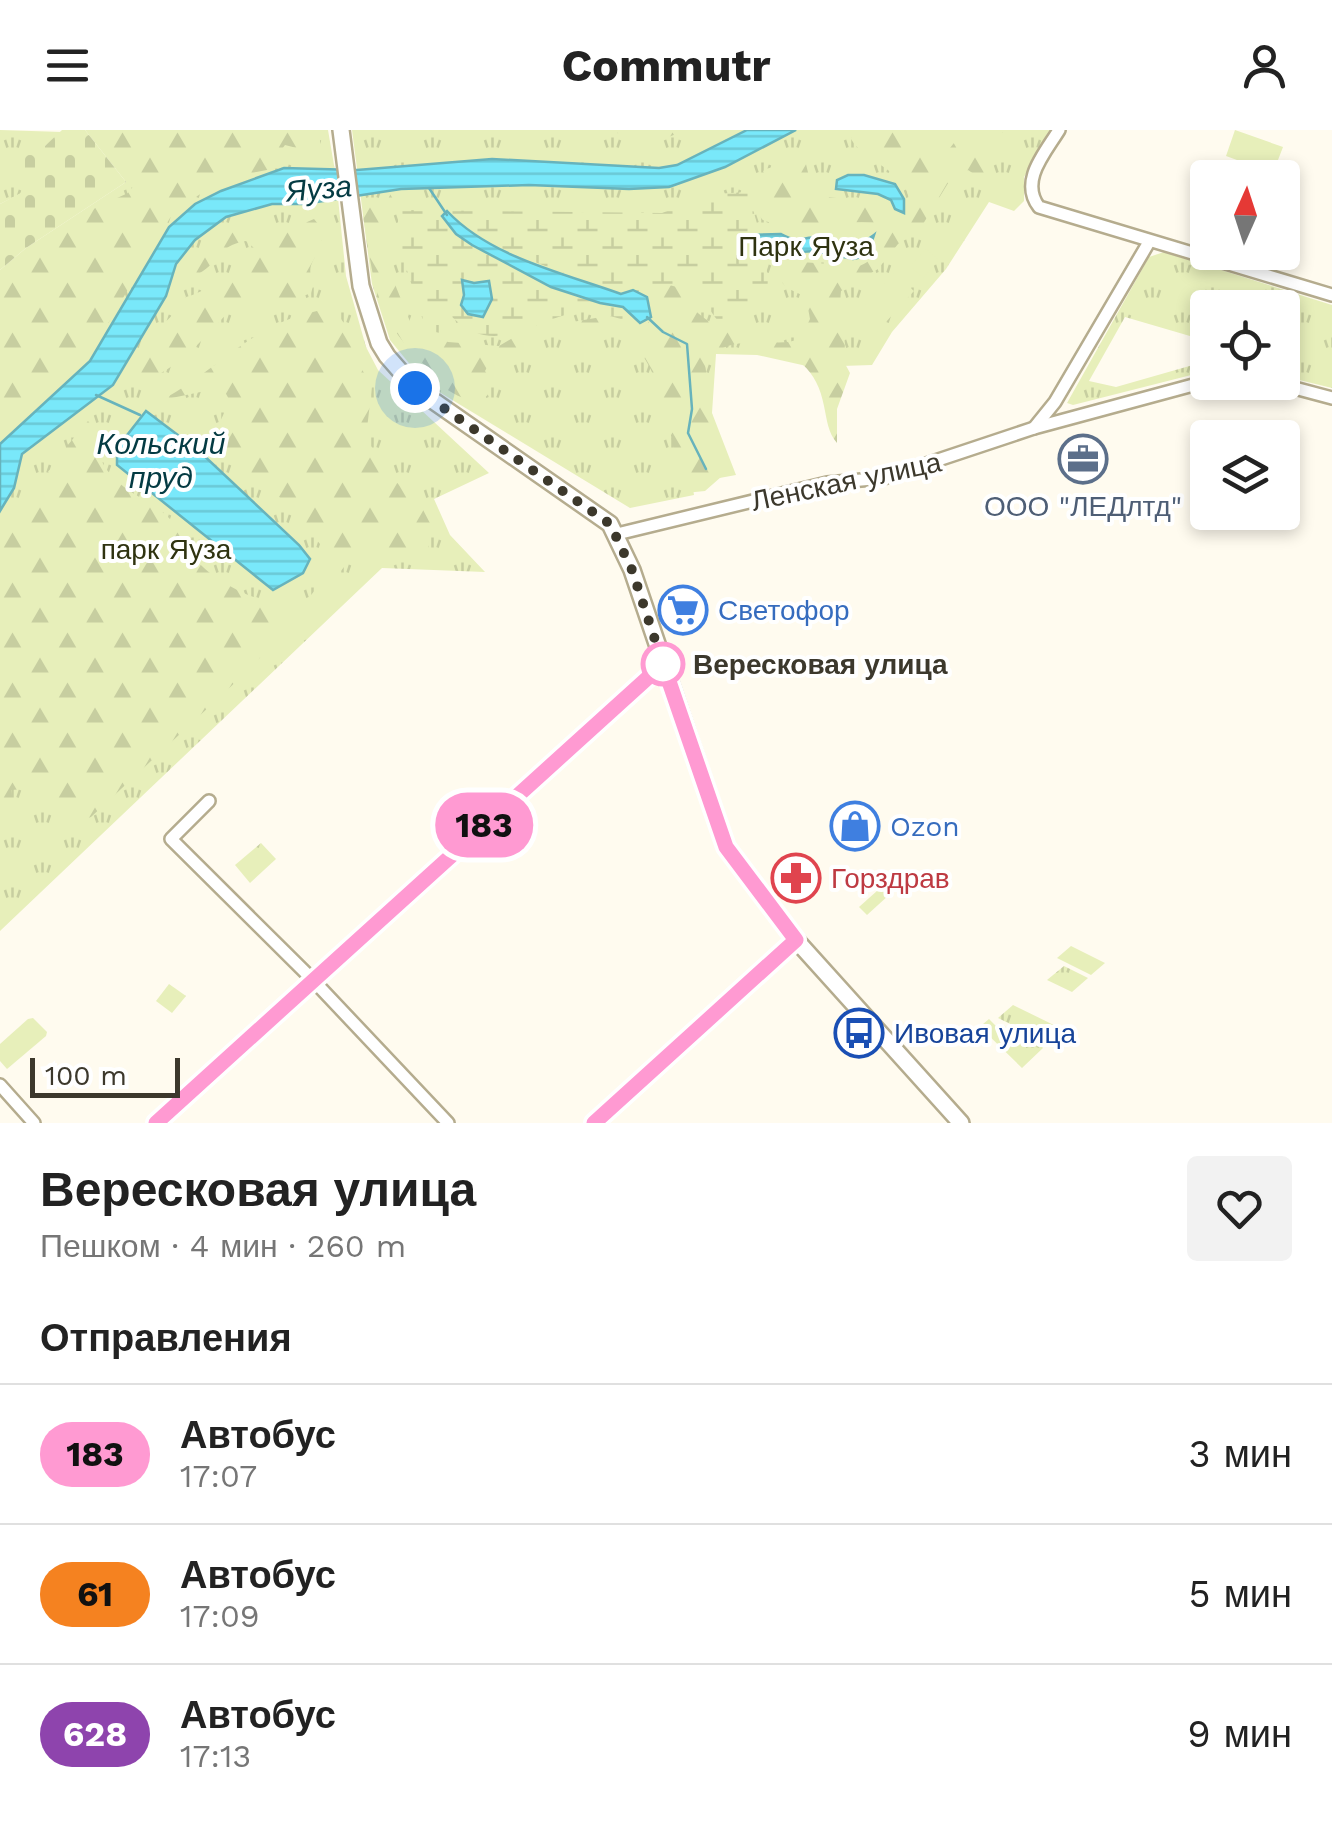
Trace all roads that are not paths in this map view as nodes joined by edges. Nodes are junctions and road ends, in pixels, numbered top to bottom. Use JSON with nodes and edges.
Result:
{"nodes":[{"id":1,"x":341,"y":130,"type":"edge"},
{"id":2,"x":1058,"y":130,"type":"edge"},
{"id":3,"x":1149,"y":242,"type":"junction"},
{"id":4,"x":1332,"y":295,"type":"edge"},
{"id":5,"x":1190,"y":386,"type":"edge"},
{"id":6,"x":1300,"y":389,"type":"edge"},
{"id":7,"x":1332,"y":398,"type":"edge"},
{"id":8,"x":1034,"y":428,"type":"junction"},
{"id":9,"x":617,"y":534,"type":"junction"},
{"id":10,"x":663,"y":664,"type":"junction"},
{"id":11,"x":208,"y":801,"type":"dead end"},
{"id":12,"x":796,"y":940,"type":"junction"},
{"id":13,"x":312,"y":979,"type":"junction"},
{"id":14,"x":0,"y":1085,"type":"edge"},
{"id":15,"x":34,"y":1123,"type":"edge"},
{"id":16,"x":156,"y":1123,"type":"edge"},
{"id":17,"x":448,"y":1123,"type":"edge"},
{"id":18,"x":594,"y":1123,"type":"edge"},
{"id":19,"x":962,"y":1123,"type":"edge"}],
"edges":[{"from":1,"to":9,"type":"main road"},
{"from":2,"to":3,"type":"street"},
{"from":3,"to":4,"type":"street"},
{"from":3,"to":8,"type":"street"},
{"from":5,"to":8,"type":"street","name":"Ленская улица"},
{"from":6,"to":7,"type":"street"},
{"from":8,"to":9,"type":"street","name":"Ленская улица"},
{"from":9,"to":10,"type":"main road"},
{"from":10,"to":12,"type":"main road"},
{"from":10,"to":13,"type":"street"},
{"from":11,"to":13,"type":"street"},
{"from":12,"to":18,"type":"street"},
{"from":12,"to":19,"type":"main road"},
{"from":13,"to":16,"type":"street"},
{"from":13,"to":17,"type":"street"},
{"from":14,"to":15,"type":"street"}]}
